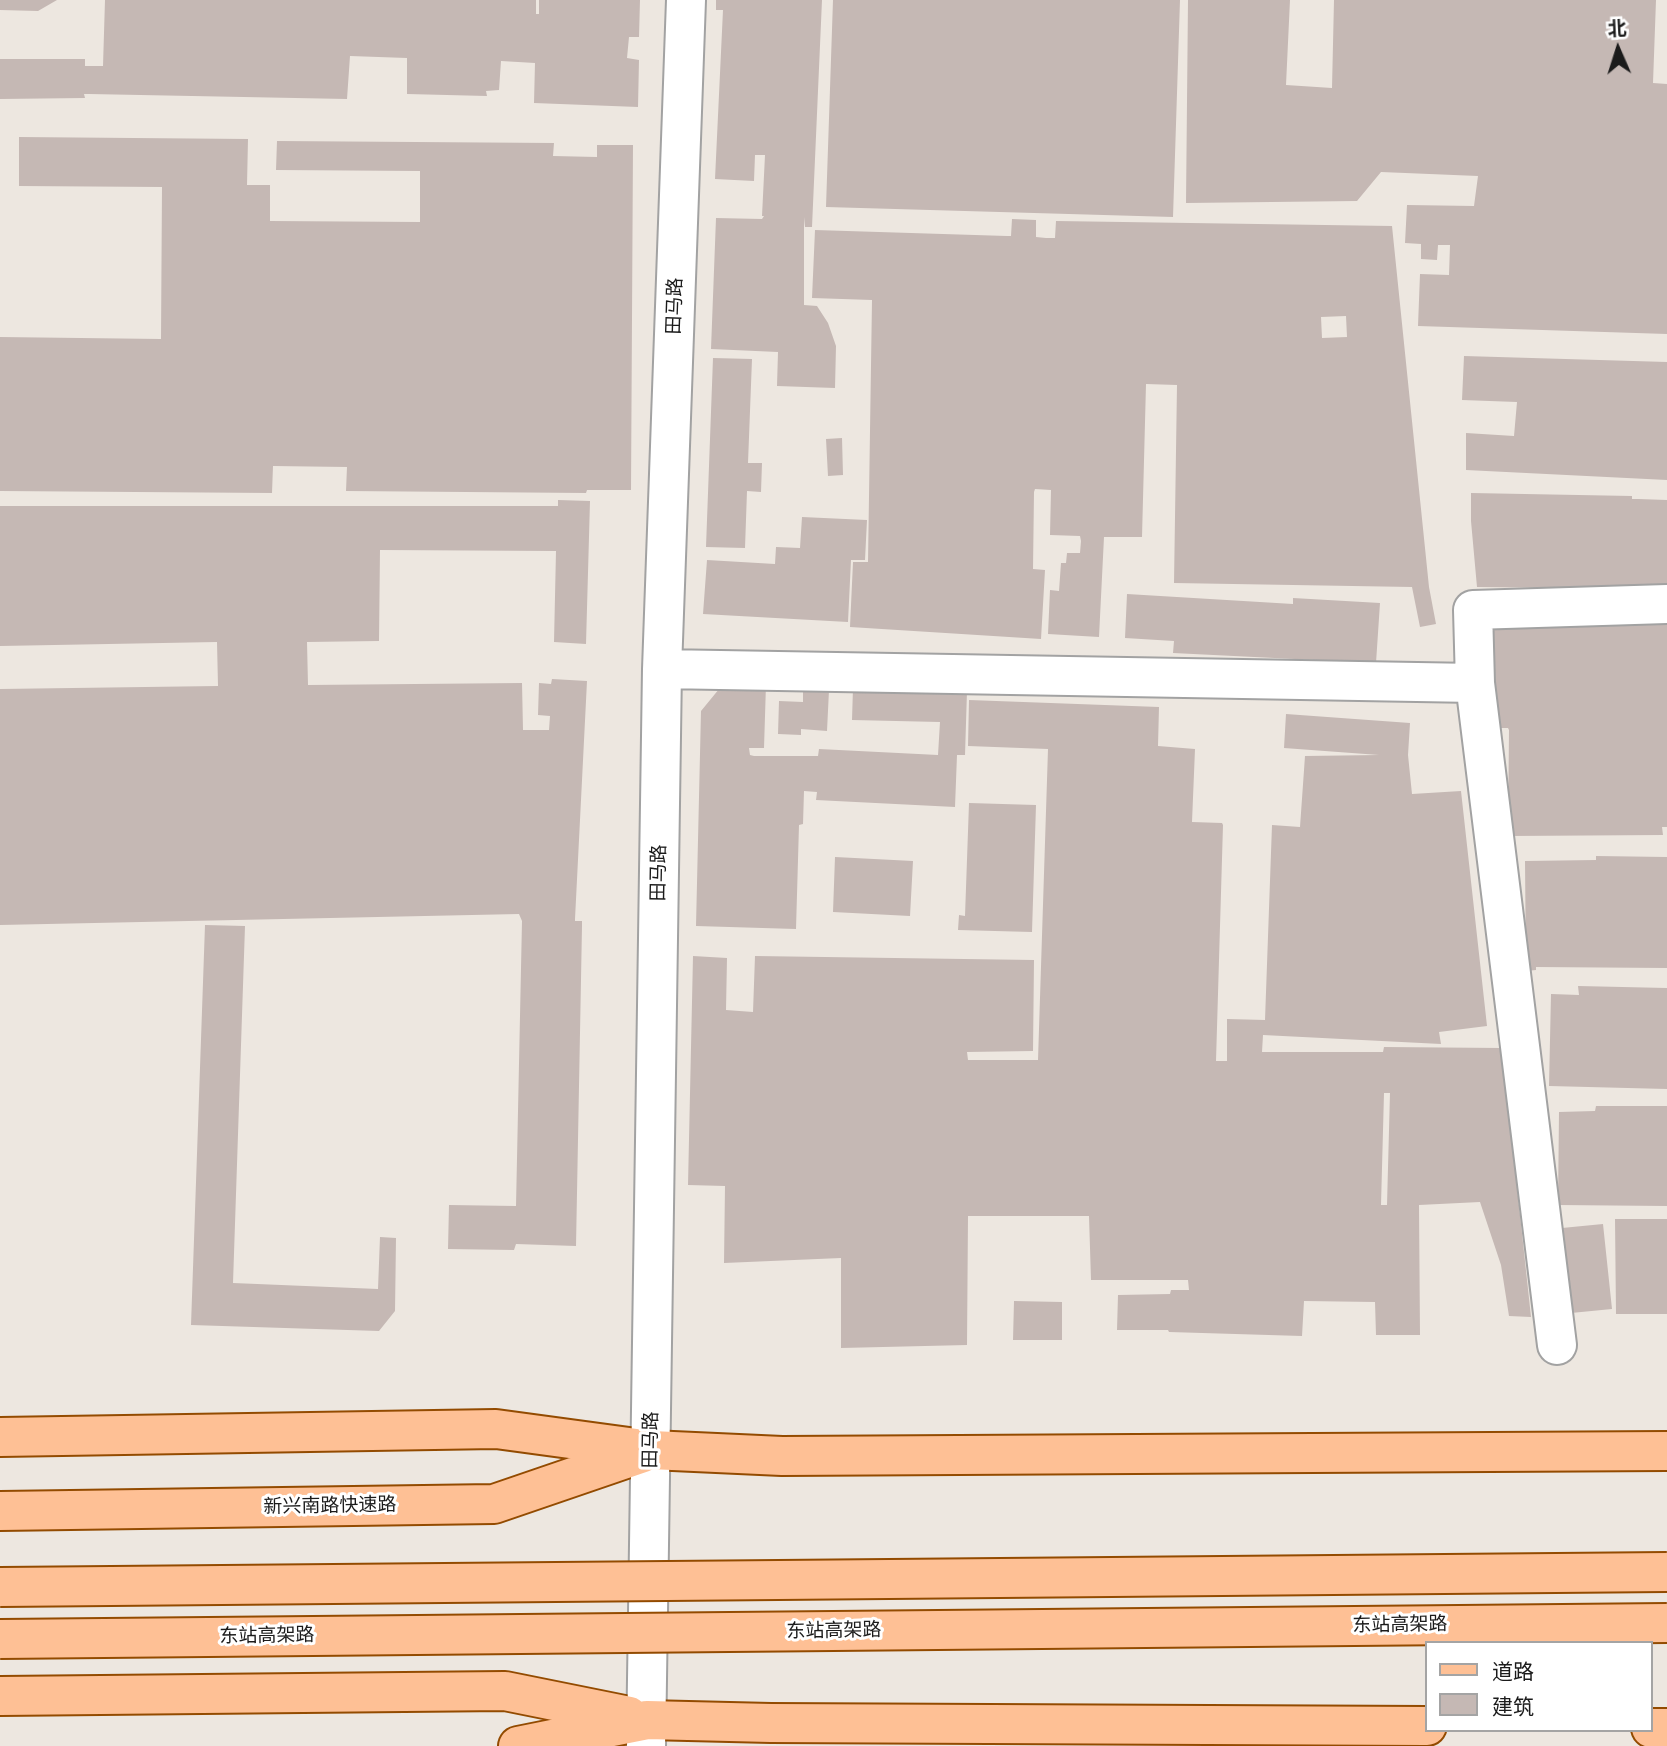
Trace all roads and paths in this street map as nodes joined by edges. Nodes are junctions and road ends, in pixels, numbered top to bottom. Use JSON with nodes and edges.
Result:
{"nodes":[{"id":1,"x":686,"y":0,"type":"edge"},
{"id":2,"x":1667,"y":604,"type":"edge"},
{"id":3,"x":662,"y":668,"type":"junction"},
{"id":4,"x":1475,"y":683,"type":"junction"},
{"id":5,"x":1557,"y":1345,"type":"dead end"},
{"id":6,"x":0,"y":1437,"type":"edge"},
{"id":7,"x":651,"y":1450,"type":"junction"},
{"id":8,"x":1667,"y":1451,"type":"edge"},
{"id":9,"x":0,"y":1511,"type":"edge"},
{"id":10,"x":1667,"y":1572,"type":"edge"},
{"id":11,"x":0,"y":1587,"type":"edge"},
{"id":12,"x":1667,"y":1623,"type":"edge"},
{"id":13,"x":0,"y":1639,"type":"edge"},
{"id":14,"x":0,"y":1696,"type":"edge"},
{"id":15,"x":1426,"y":1726,"type":"edge"},
{"id":16,"x":646,"y":1733,"type":"edge"},
{"id":17,"x":518,"y":1746,"type":"edge"}],
"edges":[{"from":1,"to":3,"type":"street","name":"田马路"},
{"from":2,"to":4,"type":"street"},
{"from":3,"to":4,"type":"street"},
{"from":3,"to":7,"type":"street","name":"田马路"},
{"from":4,"to":5,"type":"street"},
{"from":6,"to":7,"type":"main road"},
{"from":7,"to":8,"type":"main road"},
{"from":7,"to":9,"type":"main road","name":"新兴南路快速路"},
{"from":7,"to":16,"type":"street","name":"田马路"},
{"from":10,"to":11,"type":"main road","bridge":true},
{"from":12,"to":13,"type":"main road","name":"东站高架路","bridge":true},
{"from":14,"to":16,"type":"main road"},
{"from":15,"to":16,"type":"main road"},
{"from":16,"to":17,"type":"main road"}]}
